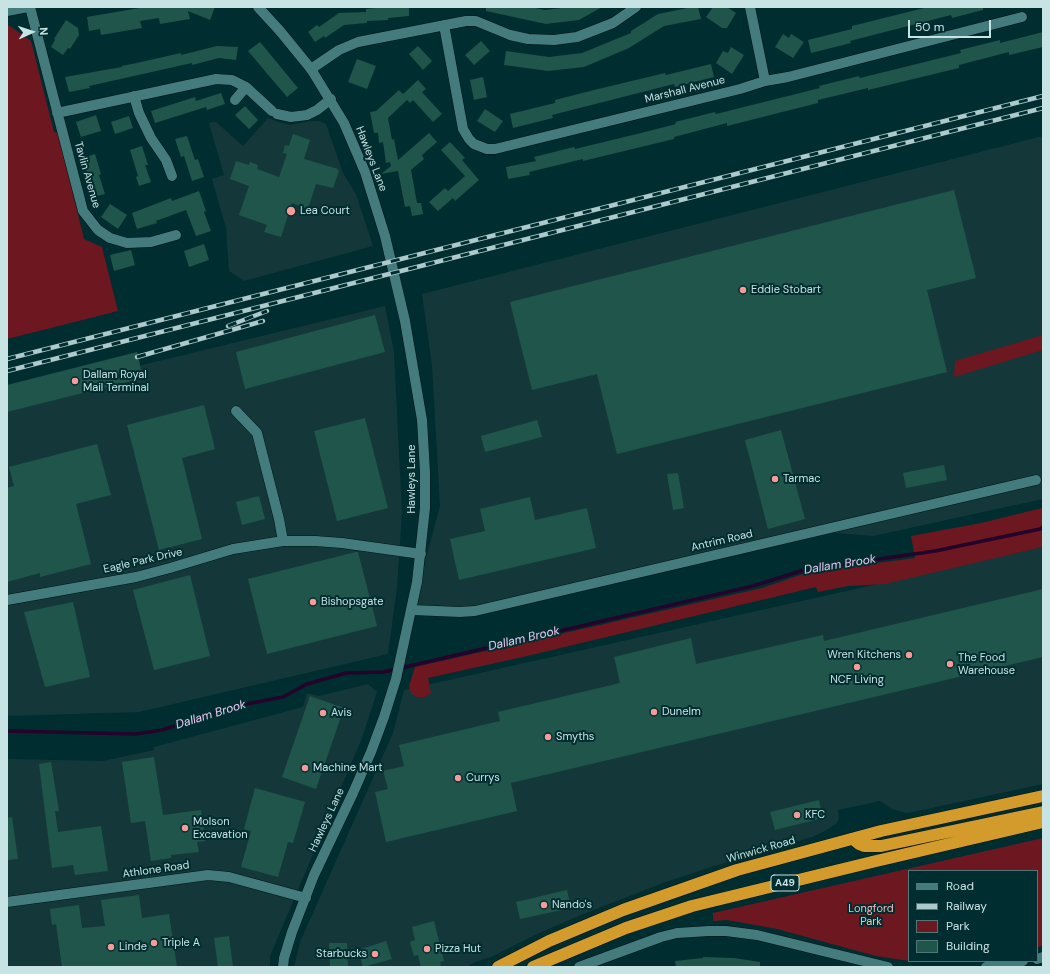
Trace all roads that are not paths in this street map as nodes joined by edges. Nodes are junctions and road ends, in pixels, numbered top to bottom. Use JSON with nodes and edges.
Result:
{"nodes":[{"id":1,"x":29,"y":7,"type":"edge"},
{"id":2,"x":258,"y":7,"type":"edge"},
{"id":3,"x":636,"y":7,"type":"edge"},
{"id":4,"x":750,"y":7,"type":"edge"},
{"id":5,"x":7,"y":12,"type":"edge"},
{"id":6,"x":1022,"y":17,"type":"dead end"},
{"id":7,"x":444,"y":25,"type":"junction"},
{"id":8,"x":311,"y":69,"type":"junction"},
{"id":9,"x":765,"y":81,"type":"junction"},
{"id":10,"x":246,"y":87,"type":"junction"},
{"id":11,"x":134,"y":96,"type":"junction"},
{"id":12,"x":331,"y":99,"type":"junction"},
{"id":13,"x":235,"y":100,"type":"dead end"},
{"id":14,"x":57,"y":113,"type":"junction"},
{"id":15,"x":172,"y":176,"type":"dead end"},
{"id":16,"x":176,"y":235,"type":"dead end"},
{"id":17,"x":236,"y":411,"type":"dead end"},
{"id":18,"x":1036,"y":480,"type":"dead end"},
{"id":19,"x":283,"y":542,"type":"junction"},
{"id":20,"x":421,"y":554,"type":"junction"},
{"id":21,"x":7,"y":600,"type":"edge"},
{"id":22,"x":412,"y":610,"type":"junction"},
{"id":23,"x":1043,"y":796,"type":"edge"},
{"id":24,"x":1043,"y":812,"type":"edge"},
{"id":25,"x":1043,"y":822,"type":"edge"},
{"id":26,"x":853,"y":838,"type":"junction"},
{"id":27,"x":306,"y":898,"type":"junction"},
{"id":28,"x":7,"y":902,"type":"edge"},
{"id":29,"x":1017,"y":962,"type":"edge"},
{"id":30,"x":283,"y":967,"type":"edge"},
{"id":31,"x":498,"y":967,"type":"edge"},
{"id":32,"x":534,"y":967,"type":"edge"},
{"id":33,"x":578,"y":967,"type":"edge"},
{"id":34,"x":883,"y":967,"type":"edge"},
{"id":35,"x":986,"y":967,"type":"edge"}],
"edges":[{"from":1,"to":5,"type":"street"},
{"from":1,"to":14,"type":"street","name":"Tavlin Avenue"},
{"from":2,"to":8,"type":"street","name":"Hawleys Lane"},
{"from":3,"to":7,"type":"street"},
{"from":4,"to":9,"type":"street"},
{"from":6,"to":9,"type":"street","name":"Marshall Avenue"},
{"from":7,"to":8,"type":"street"},
{"from":7,"to":9,"type":"street","name":"Marshall Avenue"},
{"from":8,"to":12,"type":"street","name":"Hawleys Lane"},
{"from":10,"to":11,"type":"street"},
{"from":10,"to":12,"type":"street"},
{"from":10,"to":13,"type":"street"},
{"from":11,"to":14,"type":"street"},
{"from":11,"to":15,"type":"street"},
{"from":12,"to":20,"type":"street","name":"Hawleys Lane"},
{"from":14,"to":16,"type":"street","name":"Tavlin Avenue"},
{"from":17,"to":19,"type":"street"},
{"from":18,"to":22,"type":"street","name":"Antrim Road"},
{"from":19,"to":20,"type":"street","name":"Eagle Park Drive"},
{"from":19,"to":21,"type":"street","name":"Eagle Park Drive"},
{"from":20,"to":22,"type":"street","name":"Hawleys Lane"},
{"from":22,"to":27,"type":"street","name":"Hawleys Lane"},
{"from":23,"to":26,"type":"highway","name":"Winwick Road","number":"A49"},
{"from":24,"to":26,"type":"highway"},
{"from":25,"to":32,"type":"highway","number":"A49"},
{"from":26,"to":31,"type":"highway","name":"Winwick Road","number":"A49"},
{"from":27,"to":28,"type":"street","name":"Athlone Road"},
{"from":27,"to":30,"type":"street","name":"Hawleys Lane"},
{"from":29,"to":35,"type":"street"},
{"from":33,"to":34,"type":"street"}]}
